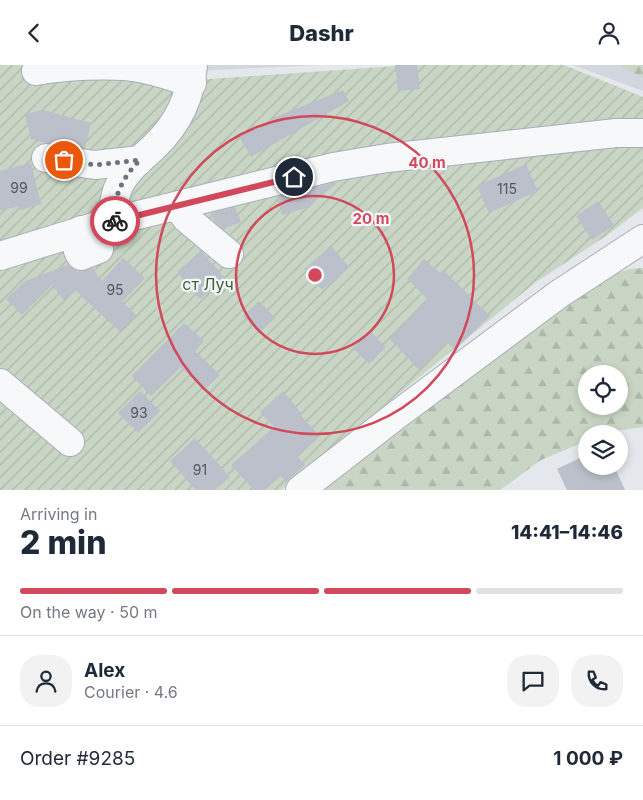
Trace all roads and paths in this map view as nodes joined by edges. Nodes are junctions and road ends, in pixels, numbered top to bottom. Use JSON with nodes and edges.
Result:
{"nodes":[{"id":1,"x":36,"y":71,"type":"dead end"},
{"id":2,"x":192,"y":74,"type":"edge"},
{"id":3,"x":643,"y":133,"type":"edge"},
{"id":4,"x":46,"y":158,"type":"dead end"},
{"id":5,"x":140,"y":160,"type":"junction"},
{"id":6,"x":178,"y":207,"type":"junction"},
{"id":7,"x":110,"y":222,"type":"junction"},
{"id":8,"x":643,"y":239,"type":"edge"},
{"id":9,"x":230,"y":255,"type":"dead end"},
{"id":10,"x":0,"y":256,"type":"edge"},
{"id":11,"x":0,"y":383,"type":"edge"},
{"id":12,"x":70,"y":443,"type":"dead end"},
{"id":13,"x":300,"y":490,"type":"edge"}],
"edges":[{"from":1,"to":2,"type":"lane"},
{"from":2,"to":5,"type":"lane"},
{"from":3,"to":6,"type":"lane"},
{"from":4,"to":5,"type":"lane"},
{"from":5,"to":7,"type":"lane"},
{"from":6,"to":7,"type":"lane"},
{"from":6,"to":9,"type":"lane"},
{"from":7,"to":10,"type":"lane"},
{"from":8,"to":13,"type":"lane"},
{"from":11,"to":12,"type":"lane"}]}
